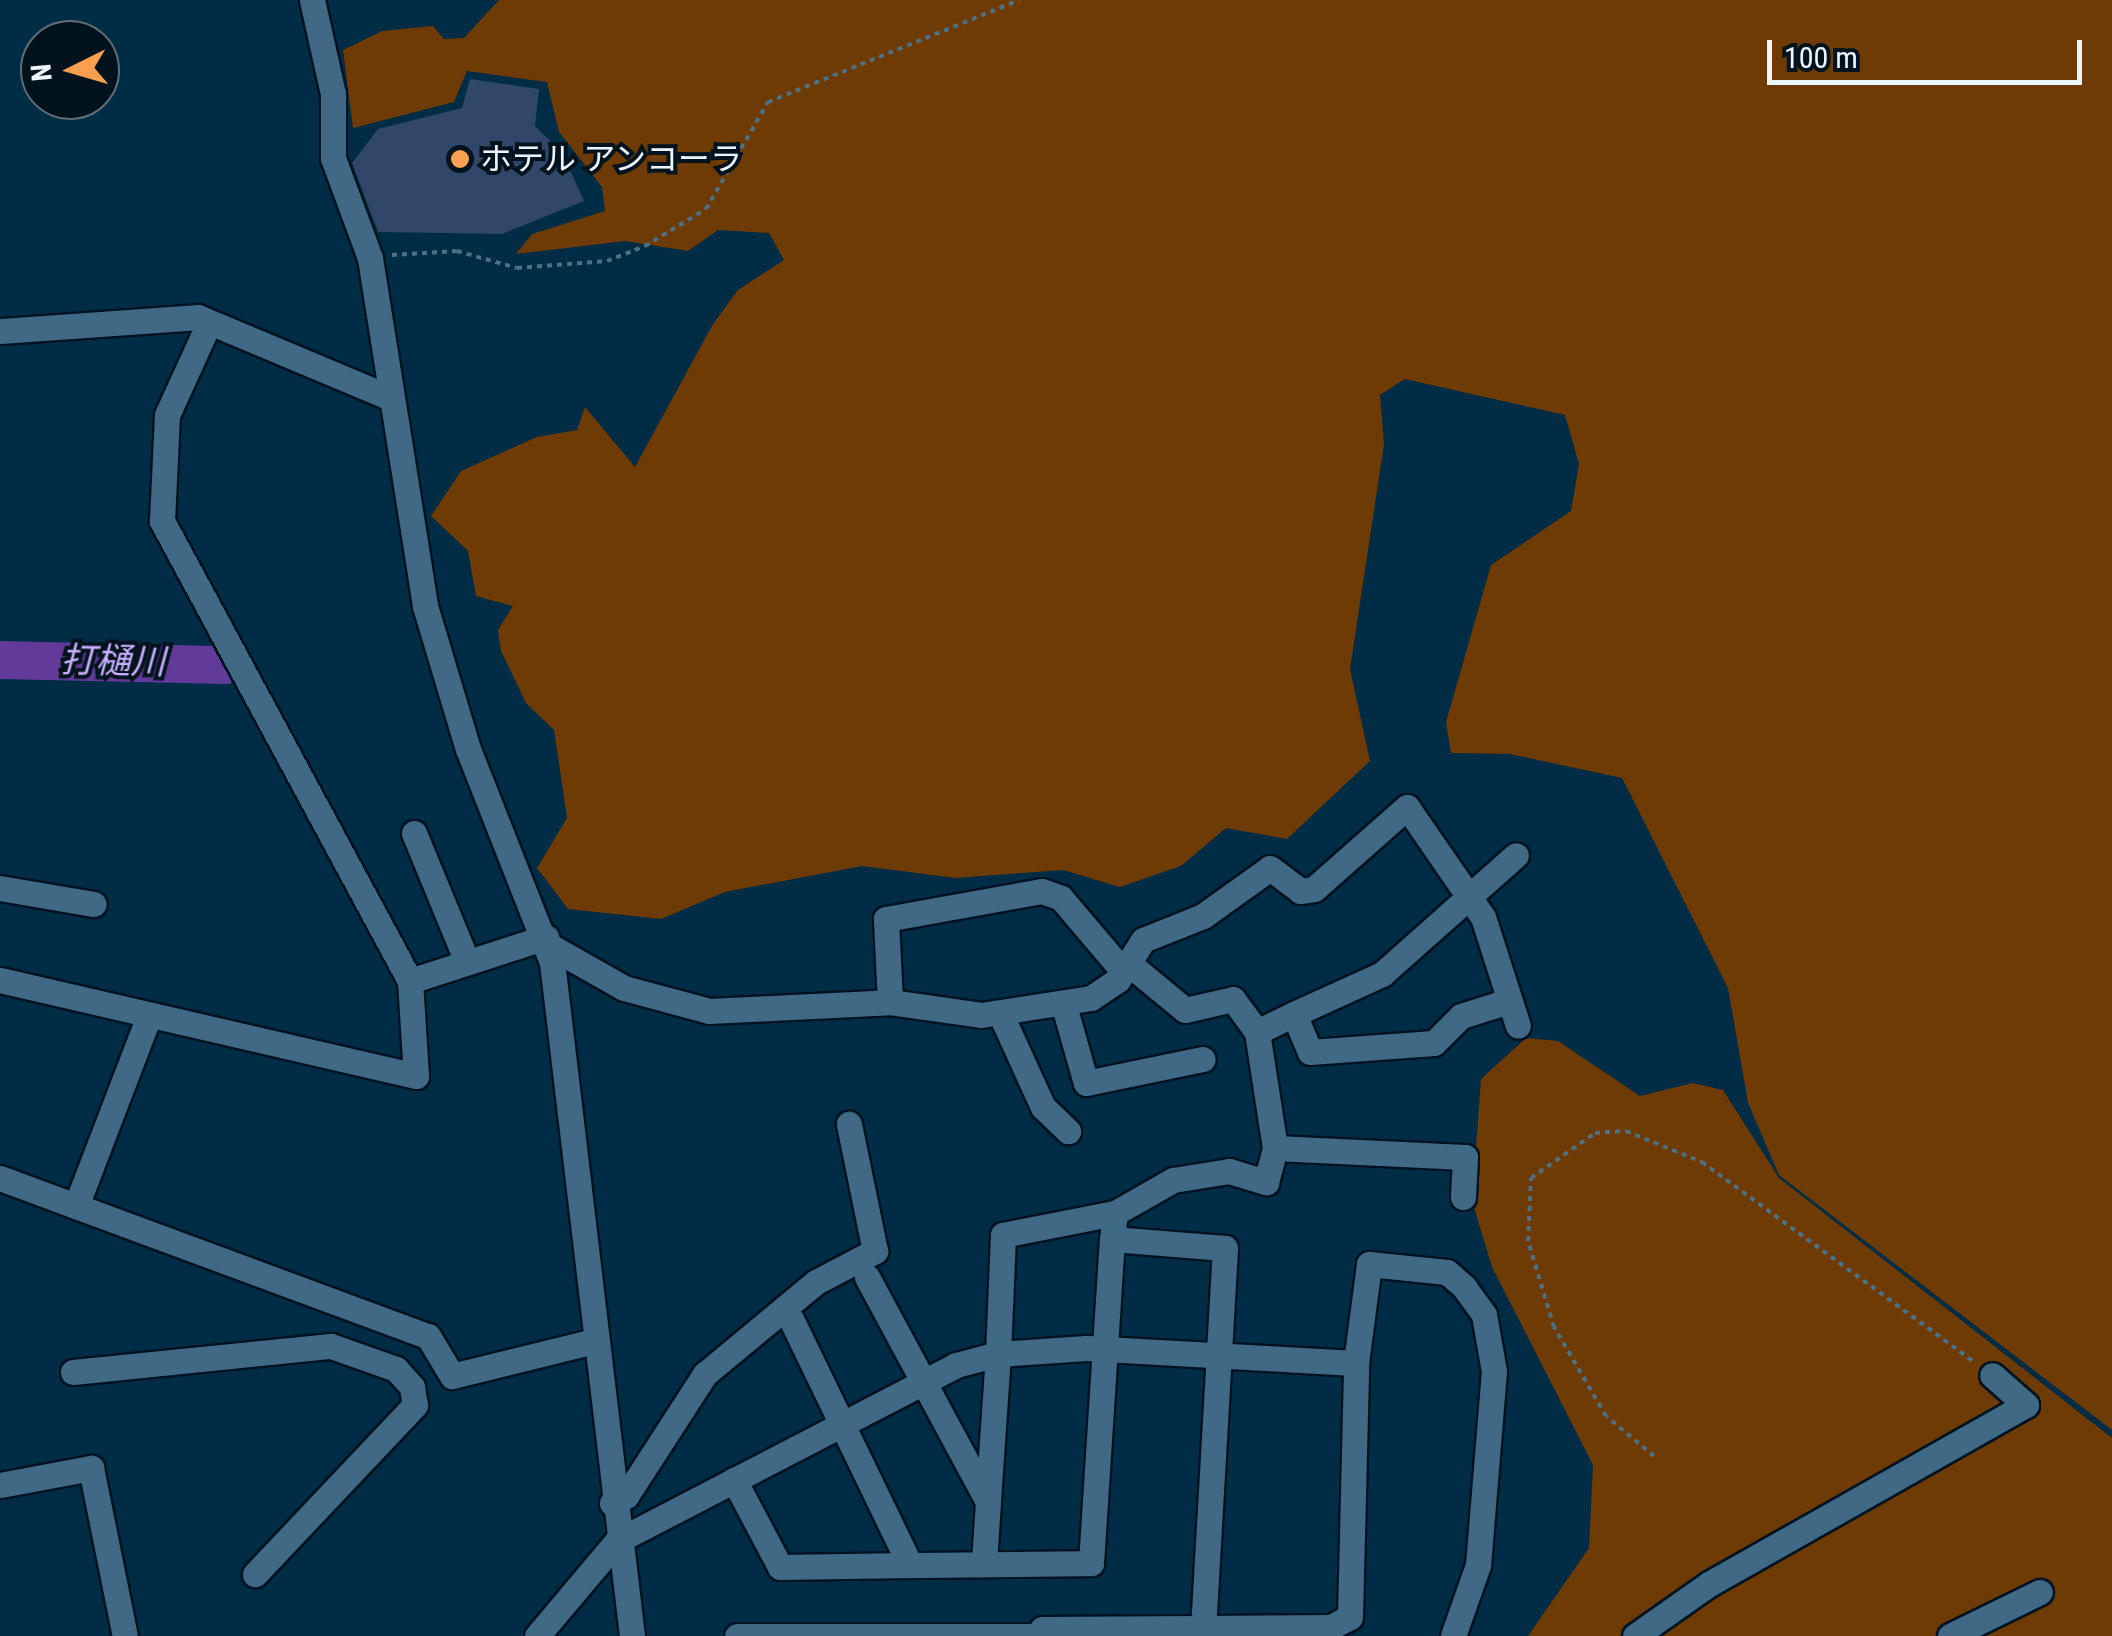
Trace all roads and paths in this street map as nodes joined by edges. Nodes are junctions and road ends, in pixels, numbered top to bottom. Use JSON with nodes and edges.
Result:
{"nodes":[{"id":1,"x":312,"y":0,"type":"edge"},
{"id":2,"x":1020,"y":0,"type":"edge"},
{"id":3,"x":370,"y":258,"type":"junction"},
{"id":4,"x":209,"y":323,"type":"junction"},
{"id":5,"x":3,"y":325,"type":"edge"},
{"id":6,"x":391,"y":398,"type":"junction"},
{"id":7,"x":414,"y":833,"type":"dead end"},
{"id":8,"x":1516,"y":855,"type":"dead end"},
{"id":9,"x":0,"y":888,"type":"edge"},
{"id":10,"x":1463,"y":895,"type":"junction"},
{"id":11,"x":94,"y":904,"type":"dead end"},
{"id":12,"x":547,"y":941,"type":"junction"},
{"id":13,"x":465,"y":956,"type":"junction"},
{"id":14,"x":1126,"y":967,"type":"junction"},
{"id":15,"x":0,"y":980,"type":"edge"},
{"id":16,"x":410,"y":981,"type":"junction"},
{"id":17,"x":1509,"y":1001,"type":"junction"},
{"id":18,"x":890,"y":1002,"type":"junction"},
{"id":19,"x":1064,"y":1006,"type":"junction"},
{"id":20,"x":1294,"y":1014,"type":"junction"},
{"id":21,"x":1001,"y":1015,"type":"junction"},
{"id":22,"x":149,"y":1016,"type":"junction"},
{"id":23,"x":1518,"y":1026,"type":"dead end"},
{"id":24,"x":1257,"y":1032,"type":"junction"},
{"id":25,"x":1203,"y":1059,"type":"dead end"},
{"id":26,"x":849,"y":1124,"type":"dead end"},
{"id":27,"x":1068,"y":1132,"type":"dead end"},
{"id":28,"x":1275,"y":1148,"type":"junction"},
{"id":29,"x":0,"y":1178,"type":"edge"},
{"id":30,"x":1463,"y":1197,"type":"dead end"},
{"id":31,"x":76,"y":1206,"type":"junction"},
{"id":32,"x":1115,"y":1213,"type":"junction"},
{"id":33,"x":1112,"y":1239,"type":"junction"},
{"id":34,"x":867,"y":1277,"type":"dead end"},
{"id":35,"x":791,"y":1319,"type":"dead end"},
{"id":36,"x":594,"y":1341,"type":"junction"},
{"id":37,"x":1105,"y":1350,"type":"junction"},
{"id":38,"x":998,"y":1354,"type":"junction"},
{"id":39,"x":1216,"y":1356,"type":"junction"},
{"id":40,"x":1356,"y":1363,"type":"junction"},
{"id":41,"x":73,"y":1372,"type":"dead end"},
{"id":42,"x":452,"y":1376,"type":"junction"},
{"id":43,"x":1992,"y":1376,"type":"joint"},
{"id":44,"x":922,"y":1382,"type":"junction"},
{"id":45,"x":412,"y":1387,"type":"junction"},
{"id":46,"x":843,"y":1424,"type":"junction"},
{"id":47,"x":1654,"y":1456,"type":"dead end"},
{"id":48,"x":734,"y":1480,"type":"junction"},
{"id":49,"x":0,"y":1485,"type":"edge"},
{"id":50,"x":988,"y":1502,"type":"junction"},
{"id":51,"x":612,"y":1503,"type":"junction"},
{"id":52,"x":616,"y":1540,"type":"junction"},
{"id":53,"x":984,"y":1564,"type":"junction"},
{"id":54,"x":910,"y":1565,"type":"junction"},
{"id":55,"x":255,"y":1574,"type":"dead end"},
{"id":56,"x":2040,"y":1592,"type":"dead end"},
{"id":57,"x":1203,"y":1627,"type":"junction"},
{"id":58,"x":1358,"y":1627,"type":"edge"},
{"id":59,"x":1042,"y":1633,"type":"edge"},
{"id":60,"x":125,"y":1636,"type":"edge"},
{"id":61,"x":537,"y":1636,"type":"edge"},
{"id":62,"x":632,"y":1636,"type":"edge"},
{"id":63,"x":737,"y":1636,"type":"edge"},
{"id":64,"x":1453,"y":1636,"type":"edge"},
{"id":65,"x":1634,"y":1636,"type":"edge"},
{"id":66,"x":1950,"y":1636,"type":"edge"}],
"edges":[{"from":1,"to":3,"type":"street"},
{"from":2,"to":3,"type":"path"},
{"from":3,"to":6,"type":"street"},
{"from":4,"to":5,"type":"street"},
{"from":4,"to":6,"type":"street"},
{"from":4,"to":16,"type":"street"},
{"from":6,"to":12,"type":"street"},
{"from":7,"to":13,"type":"street"},
{"from":8,"to":10,"type":"street"},
{"from":9,"to":11,"type":"street"},
{"from":10,"to":14,"type":"street"},
{"from":10,"to":17,"type":"street"},
{"from":10,"to":20,"type":"street"},
{"from":12,"to":13,"type":"street"},
{"from":12,"to":18,"type":"street"},
{"from":12,"to":36,"type":"street"},
{"from":13,"to":16,"type":"street"},
{"from":14,"to":18,"type":"street"},
{"from":14,"to":19,"type":"street"},
{"from":14,"to":24,"type":"street"},
{"from":15,"to":22,"type":"street"},
{"from":16,"to":22,"type":"street"},
{"from":17,"to":20,"type":"street"},
{"from":17,"to":23,"type":"street"},
{"from":18,"to":21,"type":"street"},
{"from":19,"to":21,"type":"street"},
{"from":19,"to":25,"type":"street"},
{"from":20,"to":24,"type":"street"},
{"from":21,"to":27,"type":"street"},
{"from":22,"to":31,"type":"street"},
{"from":24,"to":28,"type":"street"},
{"from":26,"to":51,"type":"street"},
{"from":28,"to":30,"type":"street"},
{"from":28,"to":32,"type":"street"},
{"from":29,"to":31,"type":"street"},
{"from":31,"to":42,"type":"street"},
{"from":32,"to":33,"type":"street"},
{"from":32,"to":38,"type":"street"},
{"from":33,"to":37,"type":"street"},
{"from":33,"to":39,"type":"street"},
{"from":34,"to":44,"type":"street"},
{"from":35,"to":46,"type":"street"},
{"from":36,"to":42,"type":"street"},
{"from":36,"to":51,"type":"street"},
{"from":37,"to":38,"type":"street"},
{"from":37,"to":39,"type":"street"},
{"from":37,"to":53,"type":"street"},
{"from":38,"to":44,"type":"street"},
{"from":38,"to":50,"type":"street"},
{"from":39,"to":40,"type":"street"},
{"from":39,"to":57,"type":"street"},
{"from":40,"to":58,"type":"street"},
{"from":40,"to":64,"type":"street"},
{"from":41,"to":45,"type":"street"},
{"from":42,"to":45,"type":"street"},
{"from":43,"to":47,"type":"path"},
{"from":43,"to":65,"type":"street"},
{"from":44,"to":46,"type":"street"},
{"from":44,"to":50,"type":"street"},
{"from":45,"to":55,"type":"street"},
{"from":46,"to":48,"type":"street"},
{"from":46,"to":54,"type":"street"},
{"from":48,"to":52,"type":"street"},
{"from":48,"to":54,"type":"street"},
{"from":49,"to":60,"type":"street"},
{"from":50,"to":53,"type":"street"},
{"from":51,"to":52,"type":"street"},
{"from":52,"to":61,"type":"street"},
{"from":52,"to":62,"type":"street"},
{"from":53,"to":54,"type":"street"},
{"from":56,"to":66,"type":"street"},
{"from":57,"to":58,"type":"street"},
{"from":57,"to":59,"type":"street"},
{"from":59,"to":63,"type":"street"}]}
